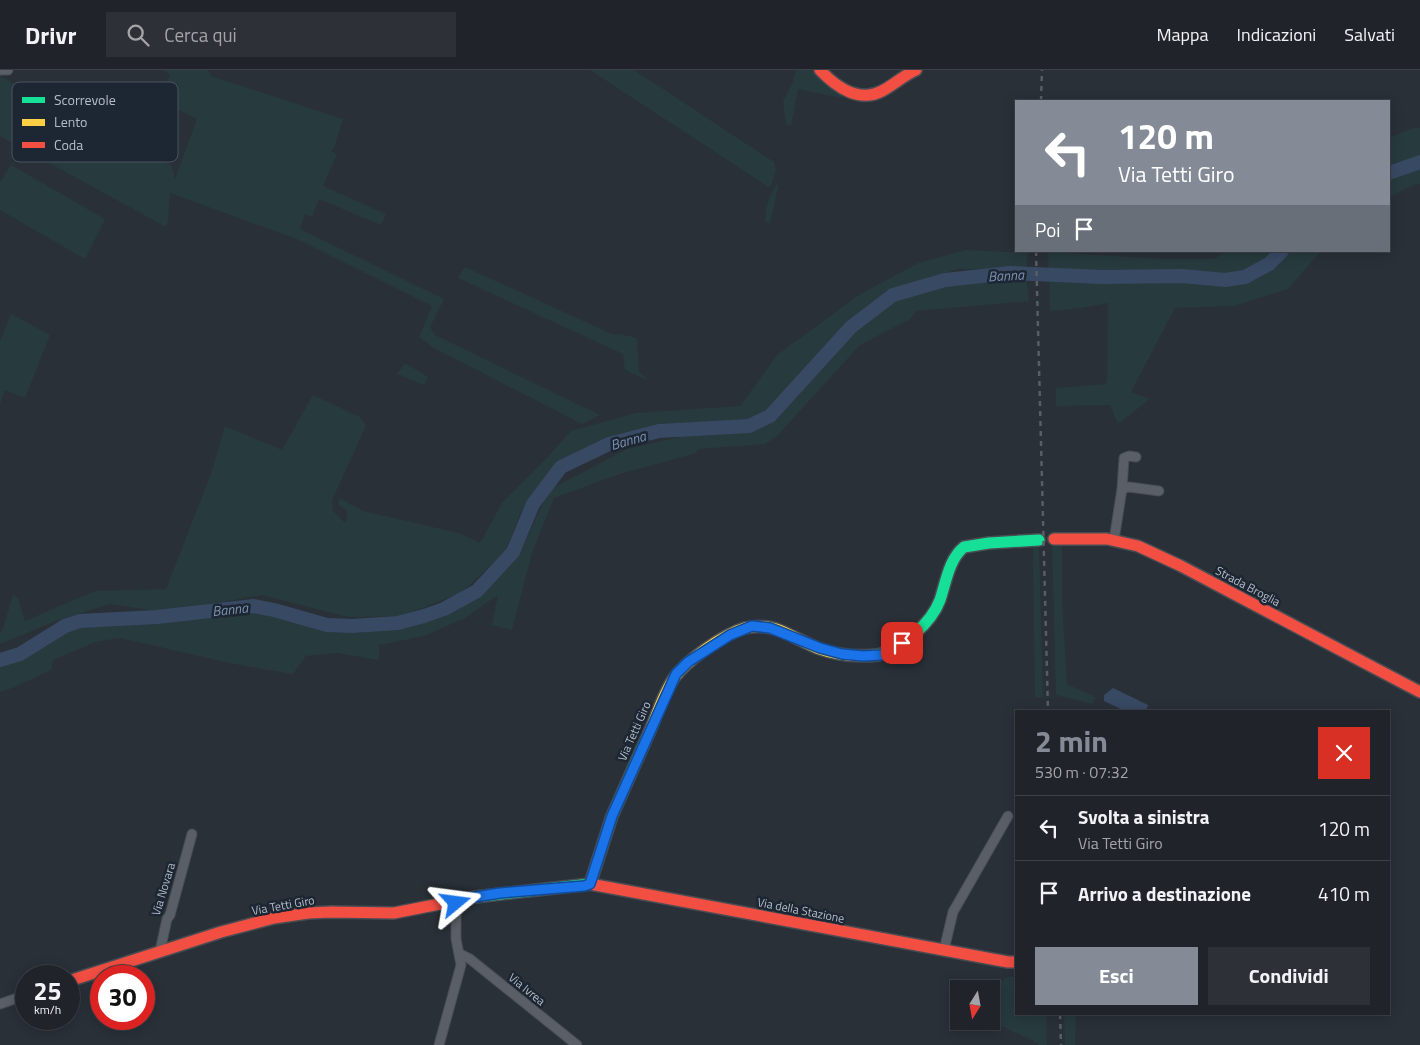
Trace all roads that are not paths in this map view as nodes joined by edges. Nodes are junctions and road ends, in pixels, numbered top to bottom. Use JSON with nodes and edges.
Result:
{"nodes":[{"id":1,"x":0,"y":70,"type":"edge"},
{"id":2,"x":8,"y":70,"type":"edge"},
{"id":3,"x":820,"y":70,"type":"edge"},
{"id":4,"x":916,"y":70,"type":"edge"},
{"id":5,"x":1136,"y":457,"type":"dead end"},
{"id":6,"x":1122,"y":489,"type":"junction"},
{"id":7,"x":1159,"y":491,"type":"dead end"},
{"id":8,"x":1054,"y":539,"type":"dead end"},
{"id":9,"x":1039,"y":540,"type":"dead end"},
{"id":10,"x":1114,"y":540,"type":"junction"},
{"id":11,"x":1420,"y":692,"type":"edge"},
{"id":12,"x":1008,"y":816,"type":"dead end"},
{"id":13,"x":192,"y":834,"type":"dead end"},
{"id":14,"x":590,"y":884,"type":"junction"},
{"id":15,"x":456,"y":900,"type":"junction"},
{"id":16,"x":944,"y":950,"type":"junction"},
{"id":17,"x":160,"y":951,"type":"junction"},
{"id":18,"x":460,"y":954,"type":"junction"},
{"id":19,"x":1012,"y":962,"type":"edge"},
{"id":20,"x":80,"y":977,"type":"edge"},
{"id":21,"x":15,"y":999,"type":"edge"},
{"id":22,"x":0,"y":1004,"type":"edge"},
{"id":23,"x":439,"y":1045,"type":"edge"},
{"id":24,"x":577,"y":1045,"type":"edge"}],
"edges":[{"from":1,"to":2,"type":"street"},
{"from":3,"to":4,"type":"street"},
{"from":5,"to":6,"type":"street"},
{"from":6,"to":7,"type":"street"},
{"from":6,"to":10,"type":"street"},
{"from":8,"to":10,"type":"street","name":"Strada Broglia"},
{"from":9,"to":14,"type":"street","name":"Via Tetti Giro"},
{"from":10,"to":11,"type":"street","name":"Strada Broglia"},
{"from":12,"to":16,"type":"street"},
{"from":13,"to":17,"type":"street","name":"Via Novara"},
{"from":14,"to":15,"type":"street","name":"Via Tetti Giro"},
{"from":14,"to":16,"type":"street","name":"Via della Stazione"},
{"from":15,"to":17,"type":"street","name":"Via Tetti Giro"},
{"from":15,"to":18,"type":"street"},
{"from":16,"to":19,"type":"street","name":"Via della Stazione"},
{"from":17,"to":20,"type":"street","name":"Via Tetti Giro"},
{"from":18,"to":23,"type":"street"},
{"from":18,"to":24,"type":"street","name":"Via Ivrea"},
{"from":21,"to":22,"type":"street"}]}
